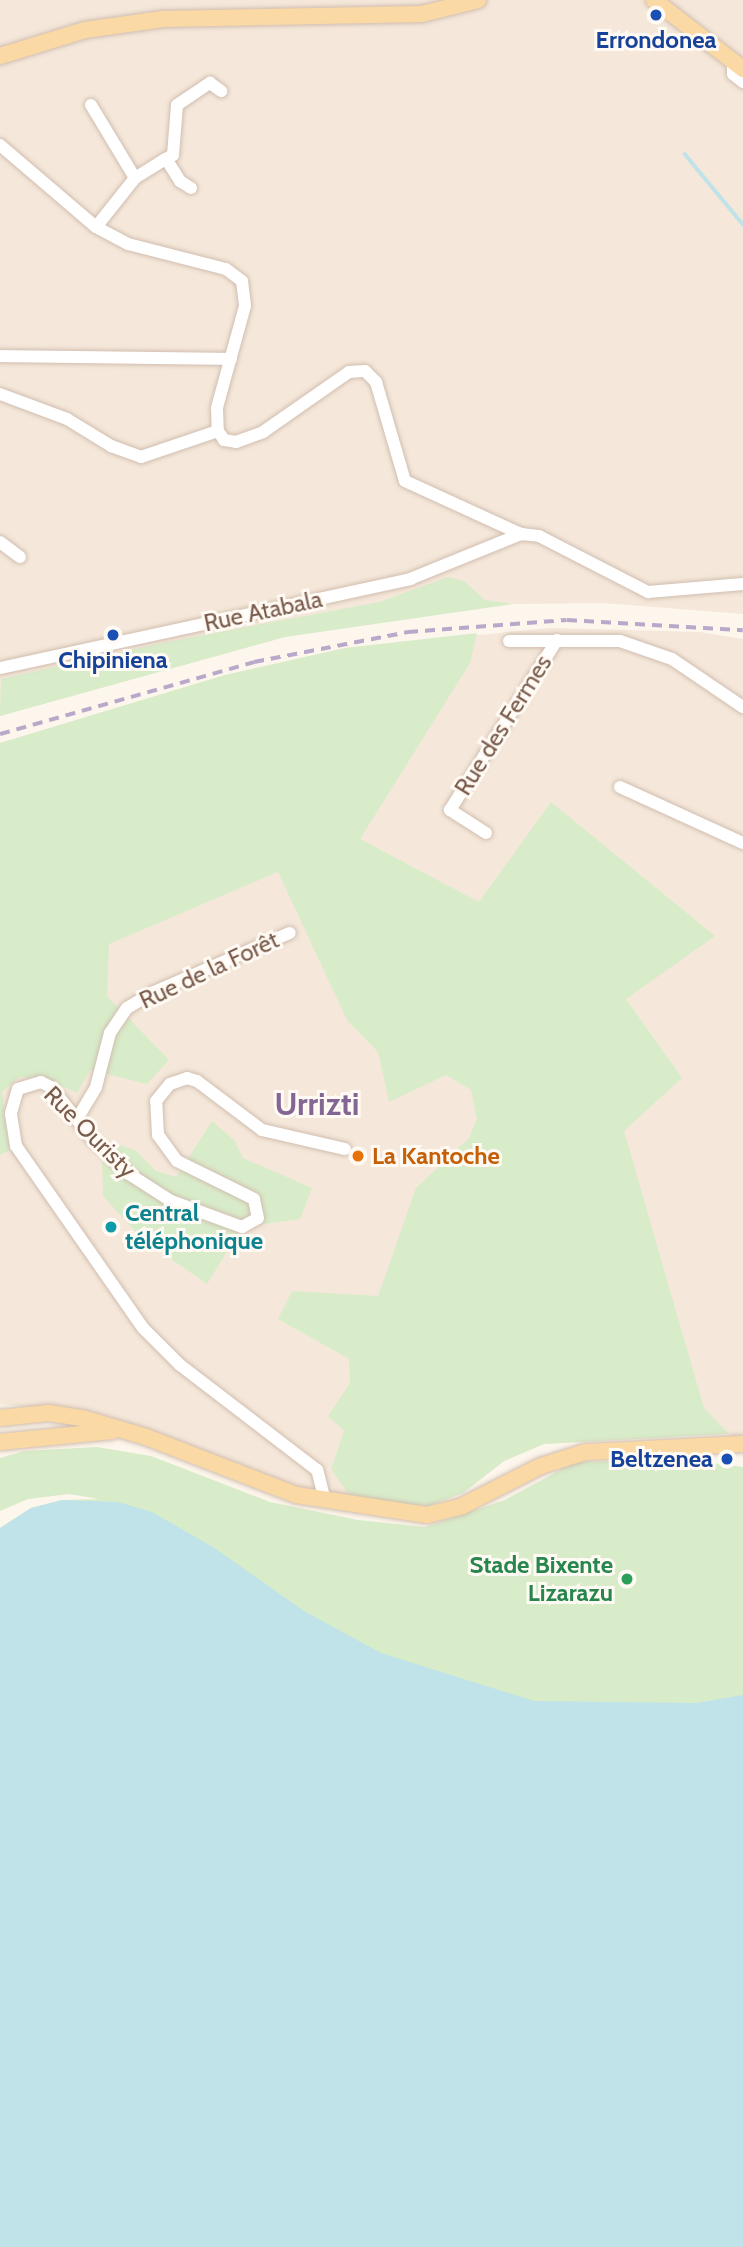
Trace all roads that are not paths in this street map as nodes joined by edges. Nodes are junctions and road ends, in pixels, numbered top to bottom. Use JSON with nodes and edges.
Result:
{"nodes":[{"id":1,"x":478,"y":0,"type":"edge"},
{"id":2,"x":654,"y":0,"type":"edge"},
{"id":3,"x":0,"y":56,"type":"edge"},
{"id":4,"x":738,"y":66,"type":"edge"},
{"id":5,"x":743,"y":82,"type":"edge"},
{"id":6,"x":221,"y":90,"type":"dead end"},
{"id":7,"x":91,"y":105,"type":"dead end"},
{"id":8,"x":0,"y":145,"type":"edge"},
{"id":9,"x":166,"y":159,"type":"junction"},
{"id":10,"x":135,"y":178,"type":"junction"},
{"id":11,"x":191,"y":188,"type":"dead end"},
{"id":12,"x":96,"y":226,"type":"junction"},
{"id":13,"x":0,"y":356,"type":"edge"},
{"id":14,"x":231,"y":359,"type":"junction"},
{"id":15,"x":0,"y":394,"type":"edge"},
{"id":16,"x":218,"y":431,"type":"junction"},
{"id":17,"x":521,"y":534,"type":"junction"},
{"id":18,"x":0,"y":542,"type":"edge"},
{"id":19,"x":20,"y":557,"type":"dead end"},
{"id":20,"x":743,"y":584,"type":"edge"},
{"id":21,"x":557,"y":640,"type":"junction"},
{"id":22,"x":509,"y":641,"type":"dead end"},
{"id":23,"x":0,"y":668,"type":"edge"},
{"id":24,"x":743,"y":707,"type":"edge"},
{"id":25,"x":620,"y":787,"type":"dead end"},
{"id":26,"x":486,"y":833,"type":"dead end"},
{"id":27,"x":743,"y":843,"type":"edge"},
{"id":28,"x":290,"y":933,"type":"dead end"},
{"id":29,"x":76,"y":1119,"type":"junction"},
{"id":30,"x":345,"y":1149,"type":"dead end"},
{"id":31,"x":0,"y":1418,"type":"edge"},
{"id":32,"x":119,"y":1430,"type":"junction"},
{"id":33,"x":0,"y":1443,"type":"edge"},
{"id":34,"x":741,"y":1443,"type":"edge"},
{"id":35,"x":325,"y":1502,"type":"junction"}],
"edges":[{"from":1,"to":3,"type":"main road"},
{"from":2,"to":4,"type":"main road"},
{"from":4,"to":5,"type":"street"},
{"from":6,"to":9,"type":"street"},
{"from":7,"to":10,"type":"street"},
{"from":8,"to":12,"type":"street"},
{"from":9,"to":10,"type":"street"},
{"from":9,"to":11,"type":"street"},
{"from":10,"to":12,"type":"street"},
{"from":12,"to":14,"type":"street"},
{"from":13,"to":14,"type":"street"},
{"from":14,"to":16,"type":"street"},
{"from":15,"to":16,"type":"street"},
{"from":16,"to":17,"type":"street"},
{"from":17,"to":20,"type":"street"},
{"from":17,"to":23,"type":"street","name":"Rue Atabala"},
{"from":18,"to":19,"type":"street"},
{"from":21,"to":22,"type":"street","name":"Rue des Fermes"},
{"from":21,"to":24,"type":"street","name":"Rue des Fermes"},
{"from":21,"to":26,"type":"street","name":"Rue des Fermes"},
{"from":25,"to":27,"type":"street"},
{"from":28,"to":29,"type":"street","name":"Rue de la Forêt"},
{"from":29,"to":30,"type":"street","name":"Rue Ouristy"},
{"from":29,"to":35,"type":"street","name":"Rue Ouristy"},
{"from":31,"to":32,"type":"main road"},
{"from":32,"to":33,"type":"main road"},
{"from":32,"to":35,"type":"main road"},
{"from":34,"to":35,"type":"main road"}]}
